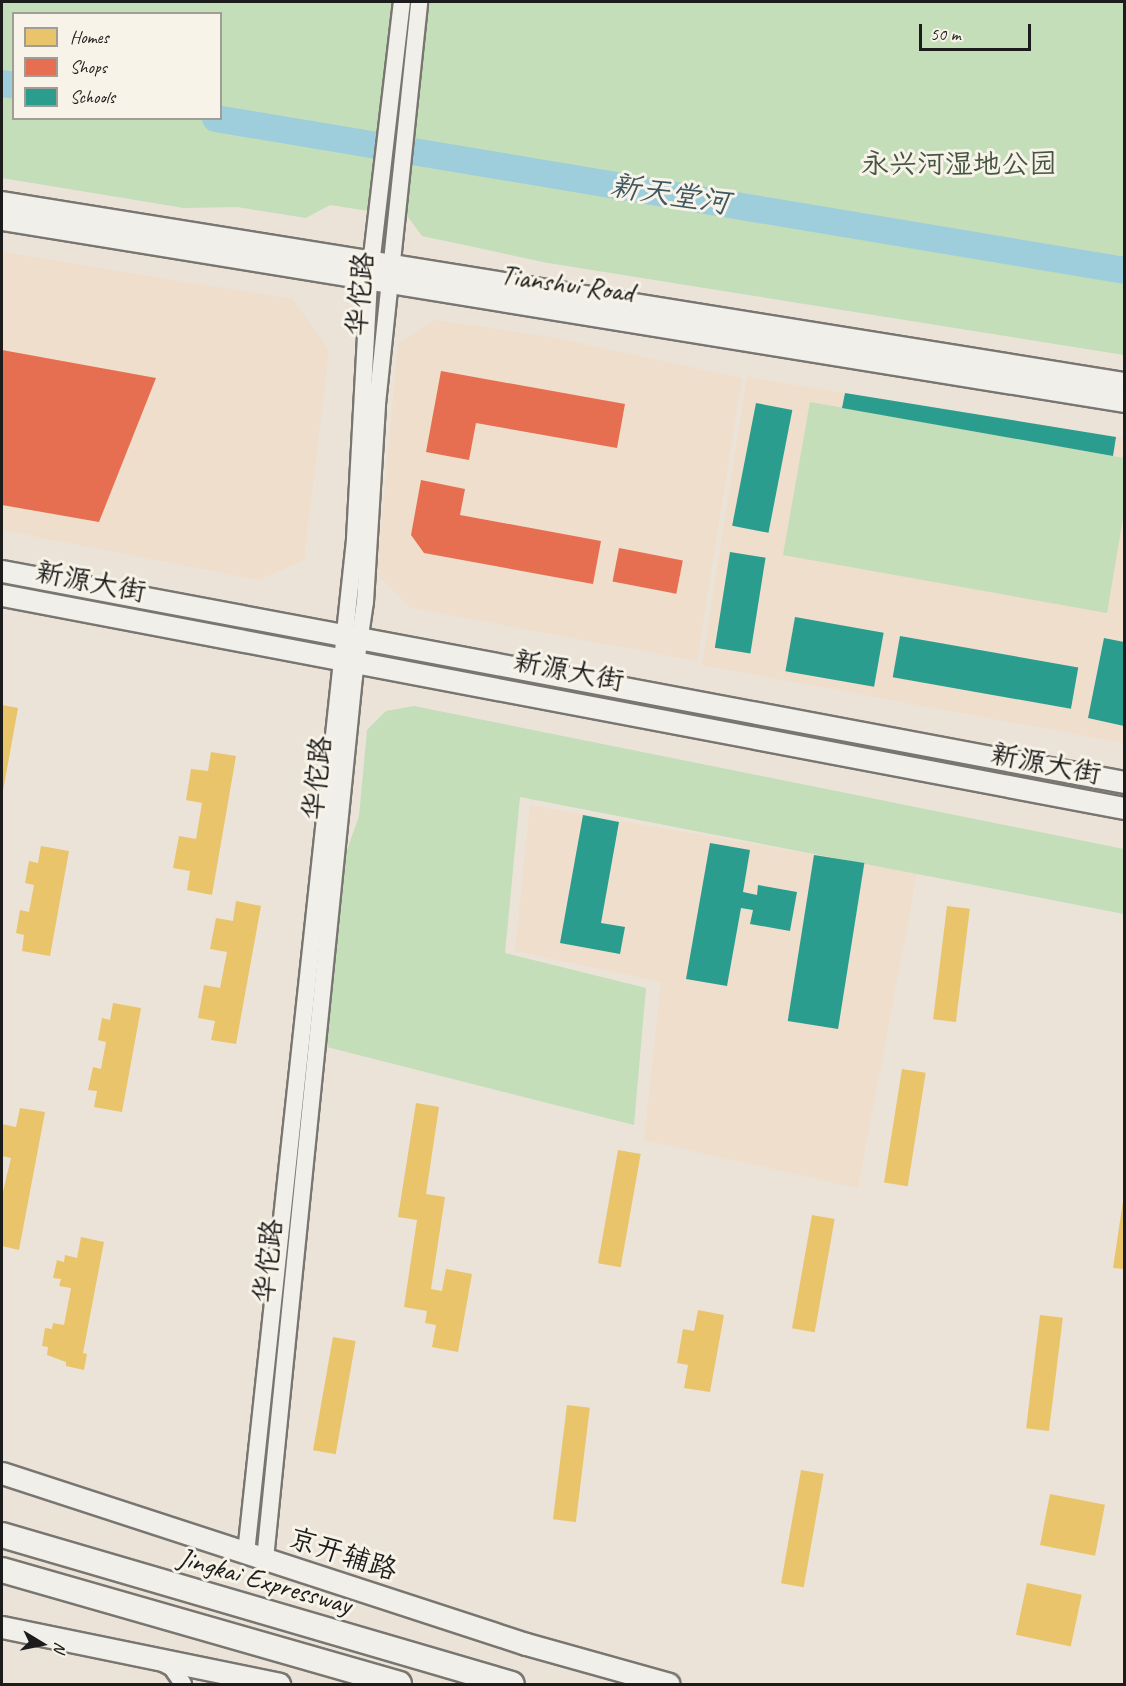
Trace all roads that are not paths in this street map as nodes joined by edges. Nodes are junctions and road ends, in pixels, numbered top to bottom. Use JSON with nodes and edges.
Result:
{"nodes":[{"id":1,"x":402,"y":2,"type":"edge"},
{"id":2,"x":419,"y":2,"type":"edge"},
{"id":3,"x":399,"y":103,"type":"junction"},
{"id":4,"x":2,"y":202,"type":"edge"},
{"id":5,"x":2,"y":220,"type":"edge"},
{"id":6,"x":381,"y":262,"type":"junction"},
{"id":7,"x":379,"y":284,"type":"junction"},
{"id":8,"x":1125,"y":384,"type":"edge"},
{"id":9,"x":1125,"y":402,"type":"edge"},
{"id":10,"x":2,"y":571,"type":"edge"},
{"id":11,"x":2,"y":595,"type":"edge"},
{"id":12,"x":352,"y":638,"type":"junction"},
{"id":13,"x":349,"y":659,"type":"junction"},
{"id":14,"x":1125,"y":782,"type":"edge"},
{"id":15,"x":1125,"y":808,"type":"edge"},
{"id":16,"x":2,"y":1473,"type":"edge"},
{"id":17,"x":2,"y":1525,"type":"edge"},
{"id":18,"x":2,"y":1535,"type":"edge"},
{"id":19,"x":46,"y":1548,"type":"junction"},
{"id":20,"x":256,"y":1556,"type":"junction"},
{"id":21,"x":2,"y":1570,"type":"edge"},
{"id":22,"x":2,"y":1627,"type":"edge"},
{"id":23,"x":150,"y":1656,"type":"junction"},
{"id":24,"x":250,"y":1681,"type":"edge"},
{"id":25,"x":183,"y":1684,"type":"edge"},
{"id":26,"x":279,"y":1684,"type":"edge"},
{"id":27,"x":399,"y":1684,"type":"edge"},
{"id":28,"x":512,"y":1684,"type":"edge"},
{"id":29,"x":669,"y":1684,"type":"edge"}],
"edges":[{"from":1,"to":3,"type":"street","name":"华佗路"},
{"from":2,"to":3,"type":"street","name":"华佗路"},
{"from":3,"to":6,"type":"street","name":"华佗路"},
{"from":3,"to":6,"type":"street","name":"华佗路"},
{"from":4,"to":6,"type":"main road","name":"Tianshui Road"},
{"from":5,"to":7,"type":"main road","name":"Tianshui Road"},
{"from":6,"to":7,"type":"street","name":"华佗路"},
{"from":6,"to":8,"type":"main road","name":"Tianshui Road"},
{"from":7,"to":9,"type":"main road","name":"Tianshui Road"},
{"from":7,"to":12,"type":"street","name":"华佗路"},
{"from":10,"to":12,"type":"main road","name":"新源大街"},
{"from":11,"to":13,"type":"main road","name":"新源大街"},
{"from":12,"to":13,"type":"street","name":"华佗路"},
{"from":12,"to":14,"type":"main road","name":"新源大街"},
{"from":13,"to":15,"type":"main road","name":"新源大街"},
{"from":13,"to":20,"type":"street","name":"华佗路"},
{"from":16,"to":20,"type":"main road","name":"京开辅路"},
{"from":17,"to":19,"type":"highway"},
{"from":18,"to":19,"type":"highway","name":"Jingkai Expressway"},
{"from":19,"to":28,"type":"highway","name":"Jingkai Expressway"},
{"from":20,"to":29,"type":"main road","name":"京开辅路"},
{"from":21,"to":27,"type":"highway"},
{"from":22,"to":23,"type":"main road"},
{"from":23,"to":24,"type":"main road"},
{"from":23,"to":25,"type":"street"},
{"from":24,"to":26,"type":"main road"}]}
